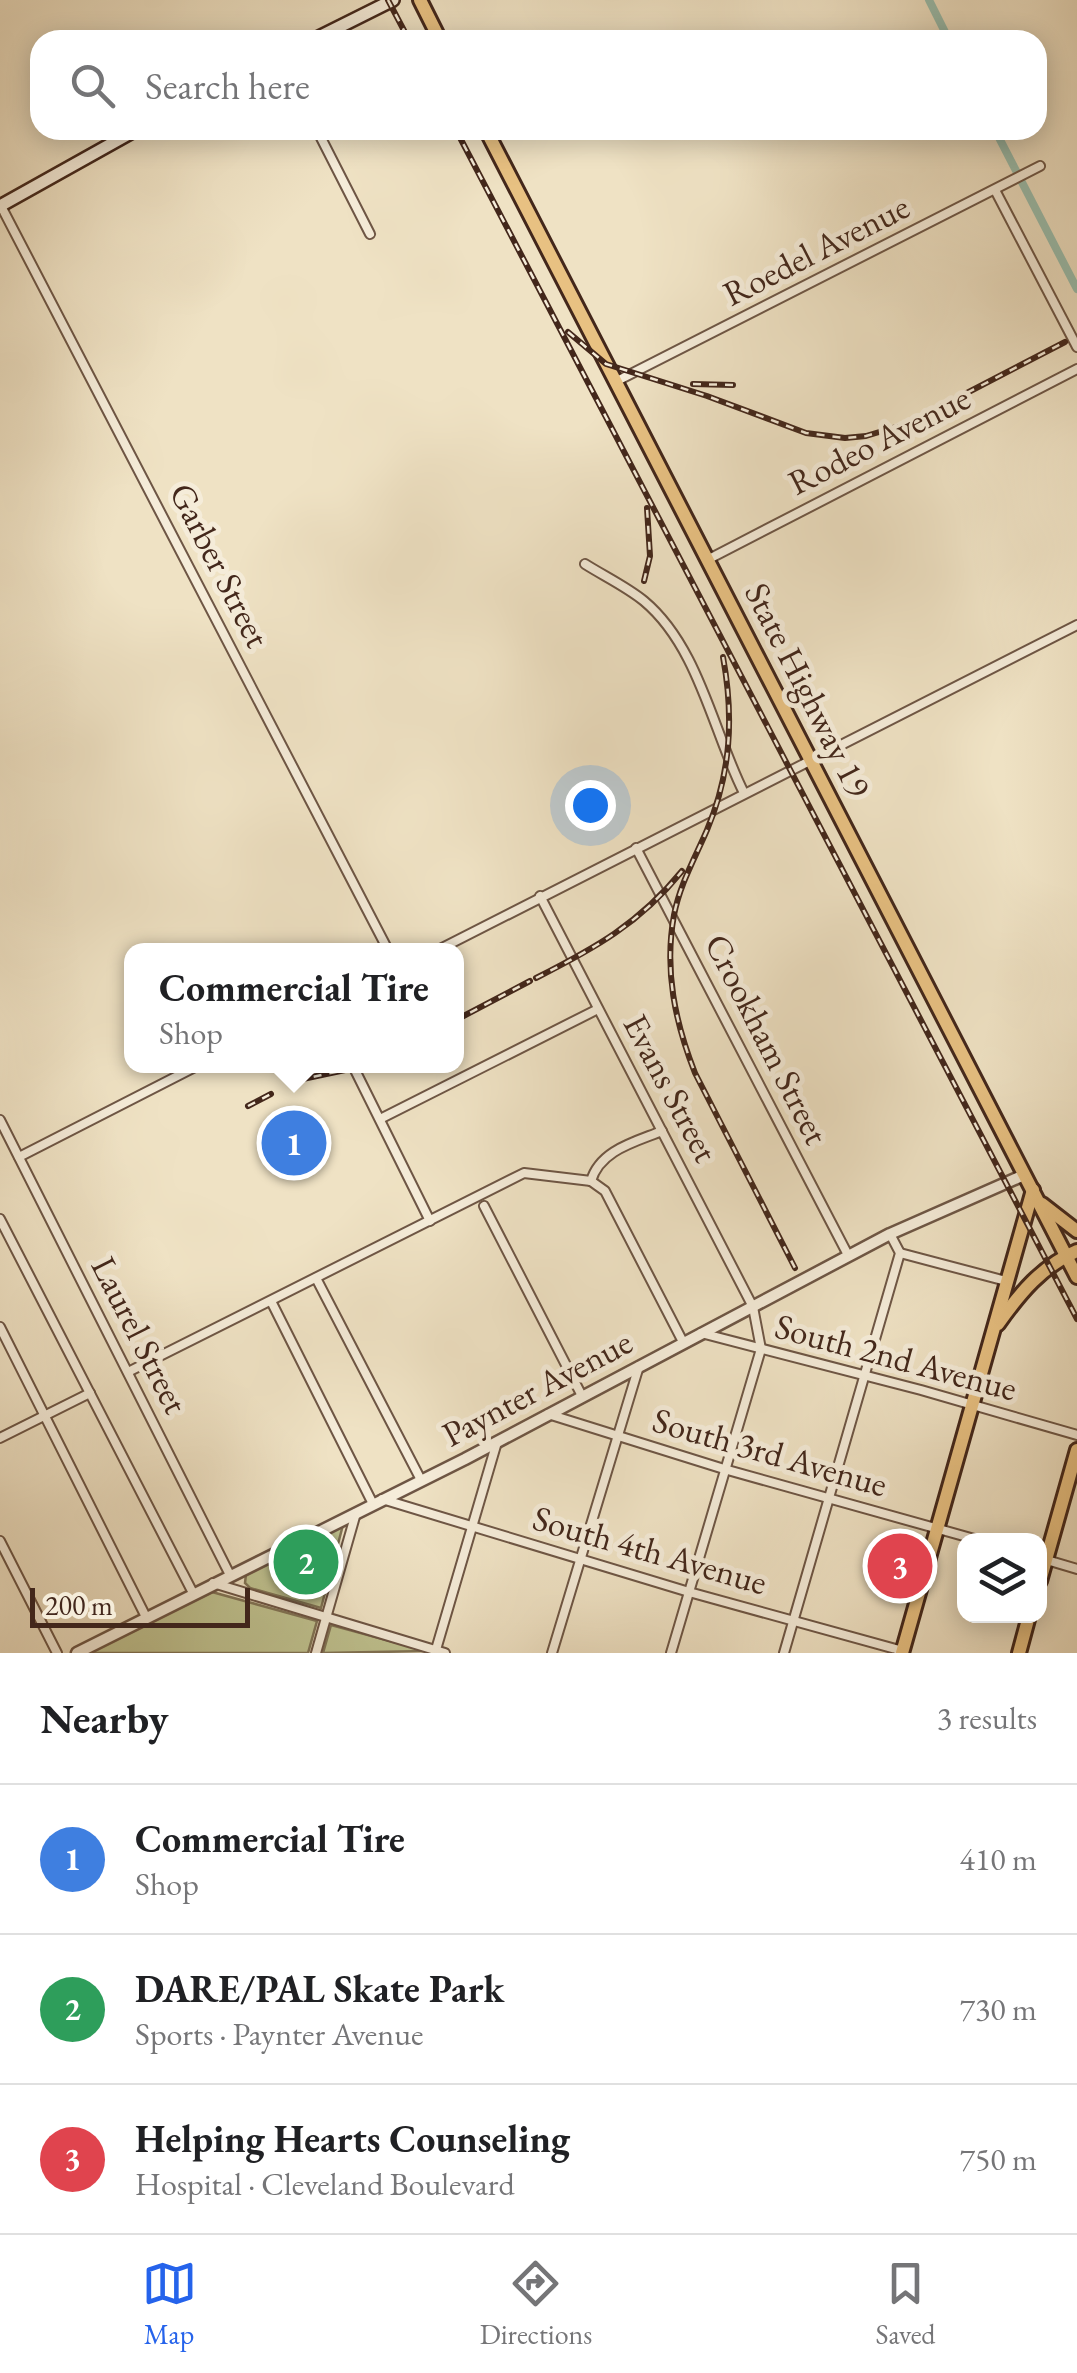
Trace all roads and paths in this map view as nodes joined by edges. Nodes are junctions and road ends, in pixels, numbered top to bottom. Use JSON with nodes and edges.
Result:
{"nodes":[{"id":1,"x":393,"y":0,"type":"edge"},
{"id":2,"x":420,"y":0,"type":"edge"},
{"id":3,"x":333,"y":30,"type":"edge"},
{"id":4,"x":435,"y":30,"type":"edge"},
{"id":5,"x":118,"y":140,"type":"edge"},
{"id":6,"x":322,"y":140,"type":"edge"},
{"id":7,"x":491,"y":140,"type":"edge"},
{"id":8,"x":1040,"y":166,"type":"dead end"},
{"id":9,"x":995,"y":190,"type":"junction"},
{"id":10,"x":1,"y":206,"type":"edge"},
{"id":11,"x":370,"y":234,"type":"dead end"},
{"id":12,"x":1077,"y":346,"type":"edge"},
{"id":13,"x":1077,"y":369,"type":"edge"},
{"id":14,"x":615,"y":382,"type":"junction"},
{"id":15,"x":707,"y":560,"type":"junction"},
{"id":16,"x":585,"y":564,"type":"dead end"},
{"id":17,"x":1074,"y":626,"type":"edge"},
{"id":18,"x":1077,"y":638,"type":"edge"},
{"id":19,"x":811,"y":762,"type":"junction"},
{"id":20,"x":744,"y":794,"type":"junction"},
{"id":21,"x":636,"y":848,"type":"junction"},
{"id":22,"x":540,"y":896,"type":"junction"},
{"id":23,"x":384,"y":943,"type":"edge"},
{"id":24,"x":451,"y":943,"type":"edge"},
{"id":25,"x":598,"y":1009,"type":"junction"},
{"id":26,"x":184,"y":1073,"type":"edge"},
{"id":27,"x":357,"y":1073,"type":"edge"},
{"id":28,"x":380,"y":1119,"type":"junction"},
{"id":29,"x":0,"y":1120,"type":"edge"},
{"id":30,"x":662,"y":1132,"type":"junction"},
{"id":31,"x":20,"y":1157,"type":"junction"},
{"id":32,"x":1024,"y":1175,"type":"junction"},
{"id":33,"x":591,"y":1181,"type":"junction"},
{"id":34,"x":1036,"y":1197,"type":"junction"},
{"id":35,"x":484,"y":1206,"type":"dead end"},
{"id":36,"x":0,"y":1219,"type":"edge"},
{"id":37,"x":430,"y":1220,"type":"junction"},
{"id":38,"x":1077,"y":1232,"type":"edge"},
{"id":39,"x":890,"y":1234,"type":"junction"},
{"id":40,"x":900,"y":1253,"type":"junction"},
{"id":41,"x":1072,"y":1253,"type":"edge"},
{"id":42,"x":848,"y":1256,"type":"junction"},
{"id":43,"x":1077,"y":1277,"type":"edge"},
{"id":44,"x":316,"y":1278,"type":"junction"},
{"id":45,"x":1006,"y":1282,"type":"junction"},
{"id":46,"x":272,"y":1300,"type":"junction"},
{"id":47,"x":753,"y":1306,"type":"junction"},
{"id":48,"x":0,"y":1327,"type":"edge"},
{"id":49,"x":994,"y":1330,"type":"junction"},
{"id":50,"x":701,"y":1333,"type":"junction"},
{"id":51,"x":683,"y":1342,"type":"junction"},
{"id":52,"x":761,"y":1349,"type":"junction"},
{"id":53,"x":639,"y":1365,"type":"junction"},
{"id":54,"x":128,"y":1372,"type":"junction"},
{"id":55,"x":864,"y":1374,"type":"junction"},
{"id":56,"x":90,"y":1392,"type":"junction"},
{"id":57,"x":582,"y":1396,"type":"junction"},
{"id":58,"x":974,"y":1405,"type":"junction"},
{"id":59,"x":548,"y":1414,"type":"junction"},
{"id":60,"x":45,"y":1416,"type":"junction"},
{"id":61,"x":1077,"y":1435,"type":"edge"},
{"id":62,"x":618,"y":1436,"type":"junction"},
{"id":63,"x":0,"y":1438,"type":"edge"},
{"id":64,"x":497,"y":1441,"type":"junction"},
{"id":65,"x":1077,"y":1450,"type":"edge"},
{"id":66,"x":724,"y":1469,"type":"junction"},
{"id":67,"x":421,"y":1480,"type":"junction"},
{"id":68,"x":829,"y":1498,"type":"junction"},
{"id":69,"x":377,"y":1502,"type":"junction"},
{"id":70,"x":356,"y":1512,"type":"junction"},
{"id":71,"x":473,"y":1528,"type":"junction"},
{"id":72,"x":938,"y":1529,"type":"junction"},
{"id":73,"x":957,"y":1534,"type":"edge"},
{"id":74,"x":0,"y":1541,"type":"edge"},
{"id":75,"x":1047,"y":1543,"type":"edge"},
{"id":76,"x":580,"y":1560,"type":"junction"},
{"id":77,"x":1047,"y":1560,"type":"edge"},
{"id":78,"x":1077,"y":1569,"type":"edge"},
{"id":79,"x":230,"y":1575,"type":"junction"},
{"id":80,"x":214,"y":1584,"type":"junction"},
{"id":81,"x":689,"y":1592,"type":"junction"},
{"id":82,"x":194,"y":1594,"type":"junction"},
{"id":83,"x":146,"y":1616,"type":"junction"},
{"id":84,"x":327,"y":1618,"type":"junction"},
{"id":85,"x":794,"y":1620,"type":"junction"},
{"id":86,"x":1028,"y":1623,"type":"edge"},
{"id":87,"x":438,"y":1652,"type":"edge"},
{"id":88,"x":902,"y":1652,"type":"edge"},
{"id":89,"x":57,"y":1653,"type":"edge"},
{"id":90,"x":77,"y":1653,"type":"edge"},
{"id":91,"x":316,"y":1653,"type":"edge"},
{"id":92,"x":552,"y":1653,"type":"edge"},
{"id":93,"x":671,"y":1653,"type":"edge"},
{"id":94,"x":784,"y":1653,"type":"edge"},
{"id":95,"x":1018,"y":1653,"type":"edge"}],
"edges":[{"from":1,"to":3,"type":"main road"},
{"from":2,"to":4,"type":"main road"},
{"from":5,"to":10,"type":"main road"},
{"from":6,"to":11,"type":"street"},
{"from":7,"to":14,"type":"main road","name":"State Highway 19"},
{"from":8,"to":9,"type":"street","name":"Roedel Avenue"},
{"from":9,"to":12,"type":"street"},
{"from":9,"to":14,"type":"street","name":"Roedel Avenue"},
{"from":10,"to":23,"type":"street","name":"Garber Street"},
{"from":13,"to":15,"type":"street","name":"Rodeo Avenue"},
{"from":14,"to":15,"type":"main road","name":"State Highway 19"},
{"from":15,"to":19,"type":"main road","name":"State Highway 19"},
{"from":16,"to":20,"type":"street"},
{"from":17,"to":18,"type":"street"},
{"from":17,"to":19,"type":"street"},
{"from":19,"to":20,"type":"street"},
{"from":19,"to":32,"type":"main road","name":"State Highway 19"},
{"from":20,"to":21,"type":"street"},
{"from":21,"to":22,"type":"street"},
{"from":21,"to":42,"type":"street","name":"Crookham Street"},
{"from":22,"to":24,"type":"street"},
{"from":22,"to":25,"type":"street","name":"Evans Street"},
{"from":25,"to":28,"type":"street"},
{"from":25,"to":30,"type":"street","name":"Evans Street"},
{"from":26,"to":31,"type":"street"},
{"from":27,"to":28,"type":"street"},
{"from":28,"to":37,"type":"street"},
{"from":29,"to":31,"type":"street","name":"Laurel Street"},
{"from":30,"to":33,"type":"street"},
{"from":30,"to":47,"type":"street","name":"Evans Street"},
{"from":31,"to":54,"type":"street","name":"Laurel Street"},
{"from":32,"to":34,"type":"main road","name":"State Highway 19"},
{"from":32,"to":39,"type":"street","name":"Paynter Avenue"},
{"from":33,"to":37,"type":"street"},
{"from":33,"to":51,"type":"street"},
{"from":34,"to":38,"type":"main road"},
{"from":34,"to":41,"type":"main road","name":"State Highway 19"},
{"from":34,"to":45,"type":"main road"},
{"from":35,"to":57,"type":"street"},
{"from":36,"to":56,"type":"street"},
{"from":37,"to":44,"type":"street"},
{"from":39,"to":40,"type":"street"},
{"from":39,"to":42,"type":"street","name":"Paynter Avenue"},
{"from":40,"to":45,"type":"street"},
{"from":40,"to":55,"type":"street"},
{"from":41,"to":43,"type":"main road","name":"State Highway 19"},
{"from":41,"to":49,"type":"main road"},
{"from":42,"to":47,"type":"street","name":"Paynter Avenue"},
{"from":44,"to":46,"type":"street"},
{"from":44,"to":67,"type":"street"},
{"from":45,"to":49,"type":"main road"},
{"from":46,"to":54,"type":"street"},
{"from":46,"to":69,"type":"street"},
{"from":47,"to":50,"type":"street","name":"Paynter Avenue"},
{"from":47,"to":52,"type":"street","name":"Evans Street"},
{"from":48,"to":60,"type":"street"},
{"from":49,"to":58,"type":"main road"},
{"from":50,"to":51,"type":"street","name":"Paynter Avenue"},
{"from":50,"to":52,"type":"street","name":"South 2nd Avenue"},
{"from":51,"to":53,"type":"street","name":"Paynter Avenue"},
{"from":52,"to":55,"type":"street","name":"South 2nd Avenue"},
{"from":52,"to":66,"type":"street"},
{"from":53,"to":57,"type":"street","name":"Paynter Avenue"},
{"from":53,"to":62,"type":"street"},
{"from":54,"to":79,"type":"street","name":"Laurel Street"},
{"from":55,"to":58,"type":"street","name":"South 2nd Avenue"},
{"from":55,"to":68,"type":"street"},
{"from":56,"to":60,"type":"street"},
{"from":56,"to":82,"type":"street"},
{"from":57,"to":59,"type":"street","name":"Paynter Avenue"},
{"from":58,"to":61,"type":"street","name":"South 2nd Avenue"},
{"from":58,"to":72,"type":"main road"},
{"from":59,"to":62,"type":"street","name":"South 3rd Avenue"},
{"from":59,"to":64,"type":"street","name":"Paynter Avenue"},
{"from":60,"to":63,"type":"street"},
{"from":60,"to":83,"type":"street"},
{"from":62,"to":66,"type":"street","name":"South 3rd Avenue"},
{"from":62,"to":76,"type":"street"},
{"from":64,"to":67,"type":"street","name":"Paynter Avenue"},
{"from":64,"to":71,"type":"street"},
{"from":65,"to":75,"type":"main road"},
{"from":66,"to":68,"type":"street","name":"South 3rd Avenue"},
{"from":66,"to":81,"type":"street"},
{"from":67,"to":69,"type":"street","name":"Paynter Avenue"},
{"from":68,"to":72,"type":"street","name":"South 3rd Avenue"},
{"from":68,"to":85,"type":"street"},
{"from":69,"to":70,"type":"street","name":"Paynter Avenue"},
{"from":69,"to":71,"type":"street","name":"South 4th Avenue"},
{"from":70,"to":79,"type":"street","name":"Paynter Avenue"},
{"from":70,"to":84,"type":"street"},
{"from":71,"to":76,"type":"street","name":"South 4th Avenue"},
{"from":71,"to":87,"type":"street"},
{"from":72,"to":73,"type":"street","name":"South 3rd Avenue"},
{"from":72,"to":88,"type":"main road"},
{"from":74,"to":89,"type":"street"},
{"from":76,"to":81,"type":"street","name":"South 4th Avenue"},
{"from":76,"to":92,"type":"street"},
{"from":77,"to":78,"type":"street"},
{"from":79,"to":80,"type":"street","name":"Paynter Avenue"},
{"from":80,"to":82,"type":"street","name":"Paynter Avenue"},
{"from":80,"to":84,"type":"street"},
{"from":81,"to":85,"type":"street","name":"South 4th Avenue"},
{"from":81,"to":93,"type":"street"},
{"from":82,"to":83,"type":"street","name":"Paynter Avenue"},
{"from":83,"to":90,"type":"street","name":"Paynter Avenue"},
{"from":84,"to":87,"type":"street"},
{"from":84,"to":91,"type":"street"},
{"from":85,"to":88,"type":"street","name":"South 4th Avenue"},
{"from":85,"to":94,"type":"street"},
{"from":86,"to":95,"type":"main road"}]}
